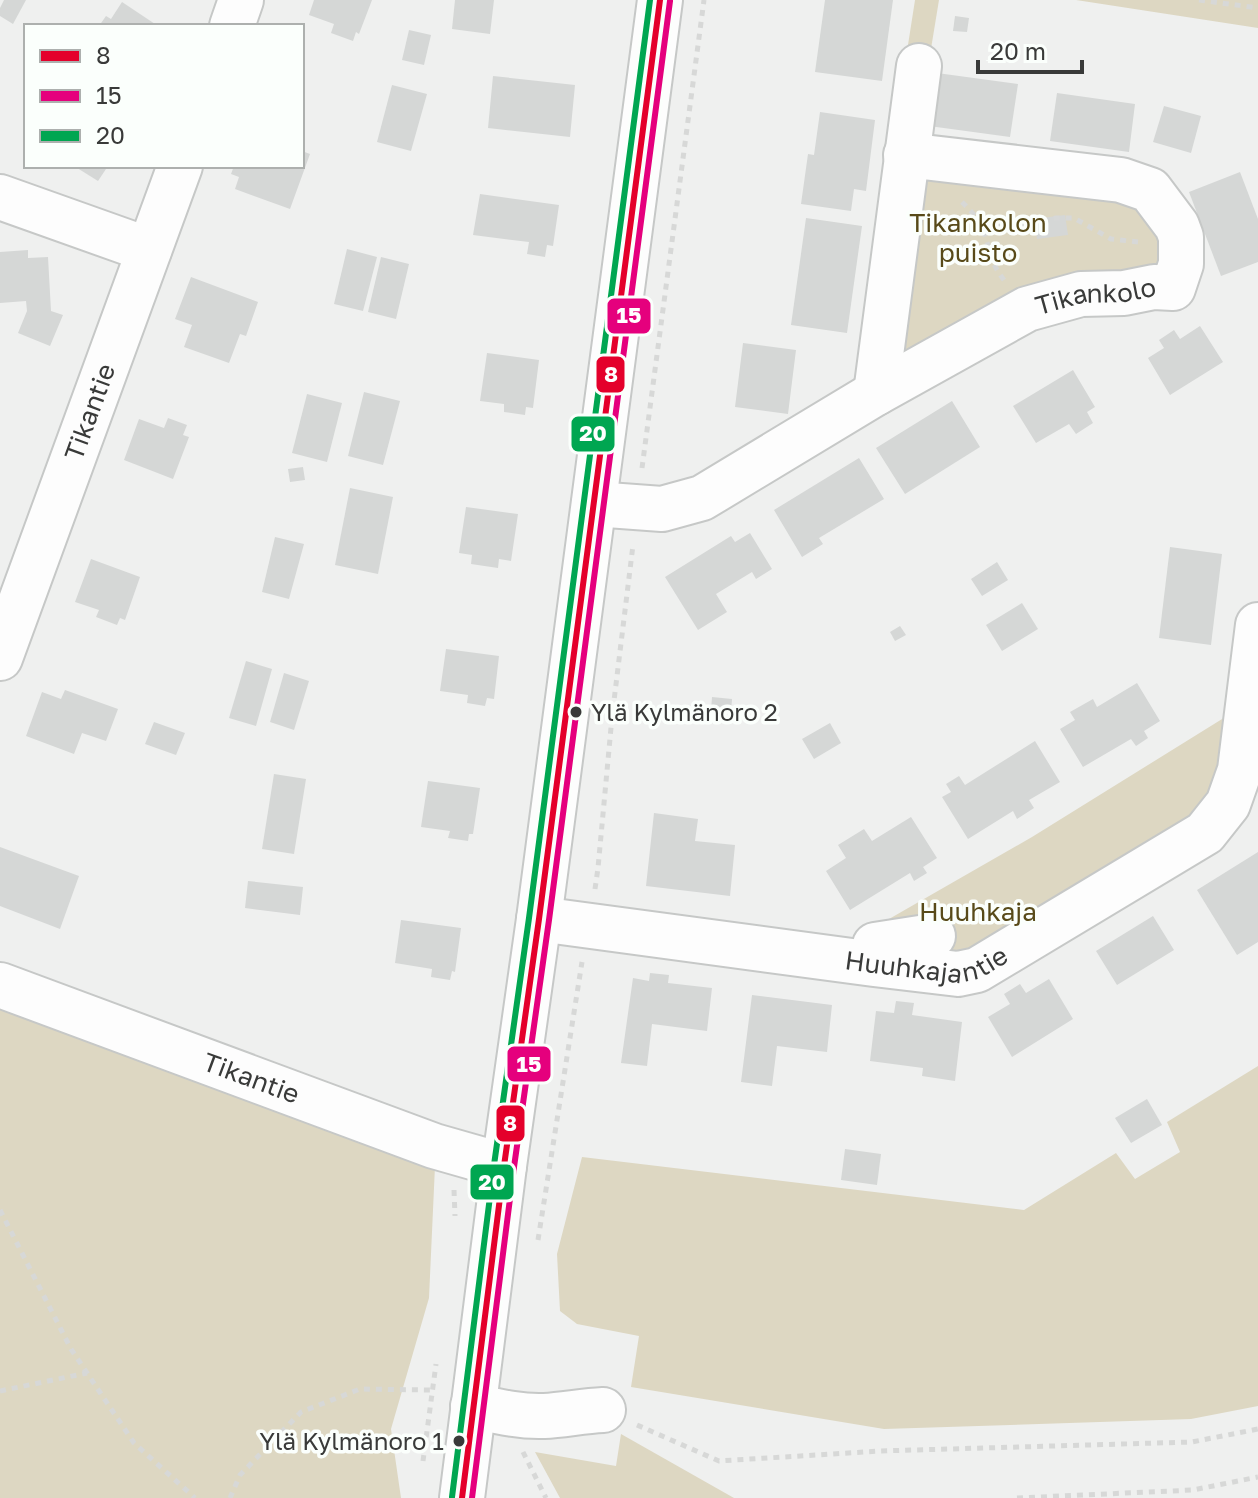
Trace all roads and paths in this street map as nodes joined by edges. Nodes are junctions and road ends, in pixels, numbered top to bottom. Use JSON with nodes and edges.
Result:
{"nodes":[{"id":1,"x":241,"y":0,"type":"edge"},
{"id":2,"x":660,"y":0,"type":"edge"},
{"id":3,"x":704,"y":0,"type":"edge"},
{"id":4,"x":1199,"y":0,"type":"edge"},
{"id":5,"x":1258,"y":8,"type":"edge"},
{"id":6,"x":233,"y":24,"type":"edge"},
{"id":7,"x":919,"y":66,"type":"dead end"},
{"id":8,"x":921,"y":156,"type":"junction"},
{"id":9,"x":179,"y":168,"type":"edge"},
{"id":10,"x":0,"y":197,"type":"edge"},
{"id":11,"x":983,"y":230,"type":"junction"},
{"id":12,"x":1181,"y":237,"type":"junction"},
{"id":13,"x":149,"y":250,"type":"junction"},
{"id":14,"x":1027,"y":309,"type":"junction"},
{"id":15,"x":876,"y":393,"type":"junction"},
{"id":16,"x":594,"y":504,"type":"junction"},
{"id":17,"x":637,"y":508,"type":"junction"},
{"id":18,"x":1258,"y":625,"type":"edge"},
{"id":19,"x":0,"y":658,"type":"edge"},
{"id":20,"x":539,"y":919,"type":"junction"},
{"id":21,"x":588,"y":926,"type":"junction"},
{"id":22,"x":933,"y":936,"type":"dead end"},
{"id":23,"x":875,"y":945,"type":"dead end"},
{"id":24,"x":0,"y":985,"type":"edge"},
{"id":25,"x":504,"y":1166,"type":"junction"},
{"id":26,"x":0,"y":1210,"type":"edge"},
{"id":27,"x":538,"y":1241,"type":"dead end"},
{"id":28,"x":87,"y":1373,"type":"junction"},
{"id":29,"x":0,"y":1391,"type":"edge"},
{"id":30,"x":473,"y":1406,"type":"junction"},
{"id":31,"x":603,"y":1410,"type":"joint"},
{"id":32,"x":1258,"y":1429,"type":"edge"},
{"id":33,"x":1258,"y":1477,"type":"edge"},
{"id":34,"x":195,"y":1498,"type":"edge"},
{"id":35,"x":230,"y":1498,"type":"edge"},
{"id":36,"x":462,"y":1498,"type":"edge"},
{"id":37,"x":1017,"y":1498,"type":"edge"}],
"edges":[{"from":1,"to":6,"type":"street"},
{"from":2,"to":16,"type":"street"},
{"from":3,"to":17,"type":"path"},
{"from":4,"to":5,"type":"path"},
{"from":7,"to":8,"type":"street"},
{"from":8,"to":11,"type":"path"},
{"from":8,"to":12,"type":"street"},
{"from":8,"to":15,"type":"street"},
{"from":9,"to":13,"type":"street","name":"Tikantie"},
{"from":10,"to":13,"type":"street"},
{"from":11,"to":12,"type":"path"},
{"from":11,"to":14,"type":"path"},
{"from":12,"to":14,"type":"street","name":"Tikankolo"},
{"from":13,"to":19,"type":"street","name":"Tikantie"},
{"from":14,"to":15,"type":"street","name":"Tikankolo"},
{"from":15,"to":17,"type":"street","name":"Tikankolo"},
{"from":16,"to":17,"type":"street","name":"Tikankolo"},
{"from":16,"to":20,"type":"street"},
{"from":17,"to":21,"type":"path"},
{"from":18,"to":21,"type":"street","name":"Huuhkajantie"},
{"from":20,"to":21,"type":"street","name":"Huuhkajantie"},
{"from":20,"to":25,"type":"street"},
{"from":21,"to":27,"type":"path"},
{"from":22,"to":23,"type":"street"},
{"from":24,"to":25,"type":"street","name":"Tikantie"},
{"from":25,"to":30,"type":"street"},
{"from":26,"to":28,"type":"path"},
{"from":28,"to":29,"type":"path"},
{"from":28,"to":34,"type":"path"},
{"from":30,"to":31,"type":"street"},
{"from":30,"to":35,"type":"path"},
{"from":30,"to":36,"type":"street"},
{"from":31,"to":32,"type":"path"},
{"from":33,"to":37,"type":"path"}]}
